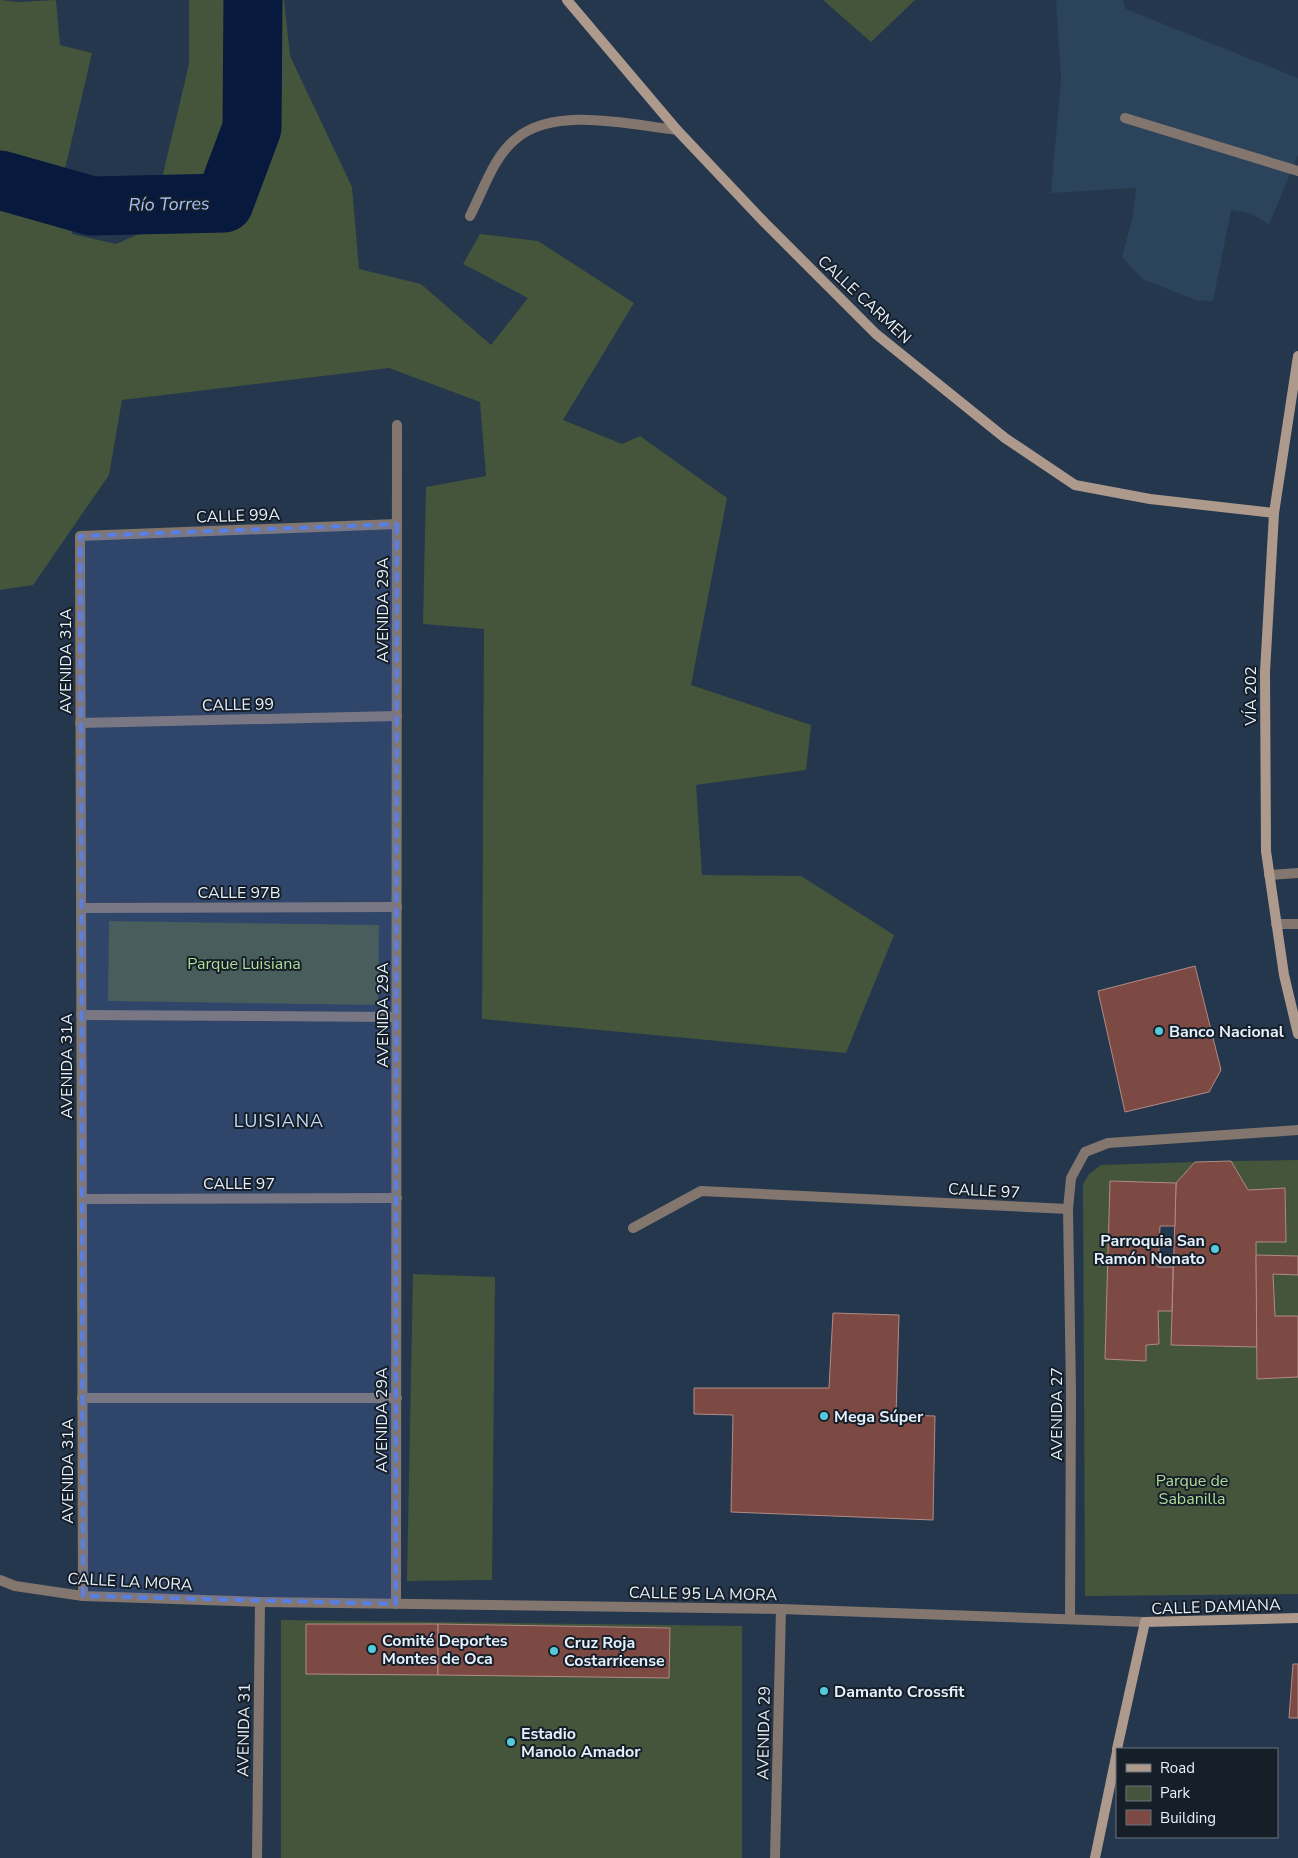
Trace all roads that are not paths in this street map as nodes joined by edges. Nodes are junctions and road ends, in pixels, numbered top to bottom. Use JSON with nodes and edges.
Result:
{"nodes":[{"id":1,"x":567,"y":0,"type":"edge"},
{"id":2,"x":1125,"y":118,"type":"dead end"},
{"id":3,"x":677,"y":130,"type":"junction"},
{"id":4,"x":1298,"y":171,"type":"edge"},
{"id":5,"x":470,"y":216,"type":"dead end"},
{"id":6,"x":1298,"y":356,"type":"edge"},
{"id":7,"x":397,"y":425,"type":"dead end"},
{"id":8,"x":1274,"y":513,"type":"junction"},
{"id":9,"x":397,"y":524,"type":"junction"},
{"id":10,"x":80,"y":536,"type":"joint"},
{"id":11,"x":397,"y":716,"type":"junction"},
{"id":12,"x":80,"y":723,"type":"junction"},
{"id":13,"x":1298,"y":873,"type":"edge"},
{"id":14,"x":1269,"y":875,"type":"junction"},
{"id":15,"x":397,"y":906,"type":"junction"},
{"id":16,"x":81,"y":908,"type":"junction"},
{"id":17,"x":1276,"y":924,"type":"junction"},
{"id":18,"x":1298,"y":924,"type":"edge"},
{"id":19,"x":81,"y":1015,"type":"junction"},
{"id":20,"x":396,"y":1017,"type":"junction"},
{"id":21,"x":1298,"y":1034,"type":"edge"},
{"id":22,"x":1298,"y":1130,"type":"edge"},
{"id":23,"x":397,"y":1198,"type":"junction"},
{"id":24,"x":82,"y":1199,"type":"junction"},
{"id":25,"x":1068,"y":1209,"type":"junction"},
{"id":26,"x":633,"y":1228,"type":"dead end"},
{"id":27,"x":82,"y":1398,"type":"junction"},
{"id":28,"x":396,"y":1398,"type":"junction"},
{"id":29,"x":0,"y":1580,"type":"edge"},
{"id":30,"x":83,"y":1596,"type":"junction"},
{"id":31,"x":260,"y":1602,"type":"junction"},
{"id":32,"x":396,"y":1604,"type":"junction"},
{"id":33,"x":781,"y":1609,"type":"junction"},
{"id":34,"x":1298,"y":1618,"type":"edge"},
{"id":35,"x":1070,"y":1620,"type":"junction"},
{"id":36,"x":1145,"y":1622,"type":"junction"},
{"id":37,"x":1118,"y":1748,"type":"edge"},
{"id":38,"x":1116,"y":1756,"type":"edge"},
{"id":39,"x":257,"y":1858,"type":"edge"},
{"id":40,"x":775,"y":1858,"type":"edge"},
{"id":41,"x":1095,"y":1858,"type":"edge"}],
"edges":[{"from":1,"to":3,"type":"street","name":"CALLE CARMEN"},
{"from":2,"to":4,"type":"street"},
{"from":3,"to":5,"type":"street"},
{"from":3,"to":8,"type":"street","name":"CALLE CARMEN"},
{"from":6,"to":8,"type":"street","name":"VÍA 202"},
{"from":7,"to":9,"type":"street","name":"AVENIDA 29A"},
{"from":8,"to":14,"type":"street","name":"VÍA 202"},
{"from":9,"to":10,"type":"street","name":"CALLE 99A"},
{"from":9,"to":11,"type":"street","name":"AVENIDA 29A"},
{"from":10,"to":12,"type":"street","name":"AVENIDA 31A"},
{"from":11,"to":12,"type":"street","name":"CALLE 99"},
{"from":11,"to":15,"type":"street","name":"AVENIDA 29A"},
{"from":12,"to":16,"type":"street","name":"AVENIDA 31A"},
{"from":13,"to":14,"type":"street"},
{"from":14,"to":17,"type":"street","name":"VÍA 202"},
{"from":15,"to":16,"type":"street","name":"CALLE 97B"},
{"from":15,"to":20,"type":"street","name":"AVENIDA 29A"},
{"from":16,"to":19,"type":"street","name":"AVENIDA 31A"},
{"from":17,"to":18,"type":"street"},
{"from":17,"to":21,"type":"street","name":"VÍA 202"},
{"from":19,"to":20,"type":"street"},
{"from":19,"to":24,"type":"street","name":"AVENIDA 31A"},
{"from":20,"to":23,"type":"street","name":"AVENIDA 29A"},
{"from":22,"to":25,"type":"street"},
{"from":23,"to":24,"type":"street","name":"CALLE 97"},
{"from":23,"to":28,"type":"street","name":"AVENIDA 29A"},
{"from":24,"to":27,"type":"street","name":"AVENIDA 31A"},
{"from":25,"to":26,"type":"street","name":"CALLE 97"},
{"from":25,"to":35,"type":"street","name":"AVENIDA 27"},
{"from":27,"to":28,"type":"street"},
{"from":27,"to":30,"type":"street","name":"AVENIDA 31A"},
{"from":28,"to":32,"type":"street","name":"AVENIDA 29A"},
{"from":29,"to":30,"type":"street","name":"CALLE LA MORA"},
{"from":30,"to":31,"type":"street","name":"CALLE LA MORA"},
{"from":31,"to":32,"type":"street","name":"CALLE 95 LA MORA"},
{"from":31,"to":39,"type":"street","name":"AVENIDA 31"},
{"from":32,"to":33,"type":"street","name":"CALLE 95 LA MORA"},
{"from":33,"to":35,"type":"street","name":"CALLE 95 LA MORA"},
{"from":33,"to":40,"type":"street","name":"AVENIDA 29"},
{"from":34,"to":36,"type":"street","name":"CALLE DAMIANA"},
{"from":35,"to":36,"type":"street","name":"CALLE 95 LA MORA"},
{"from":36,"to":37,"type":"street","name":"CALLE DAMIANA"},
{"from":38,"to":41,"type":"street","name":"CALLE DAMIANA"}]}
